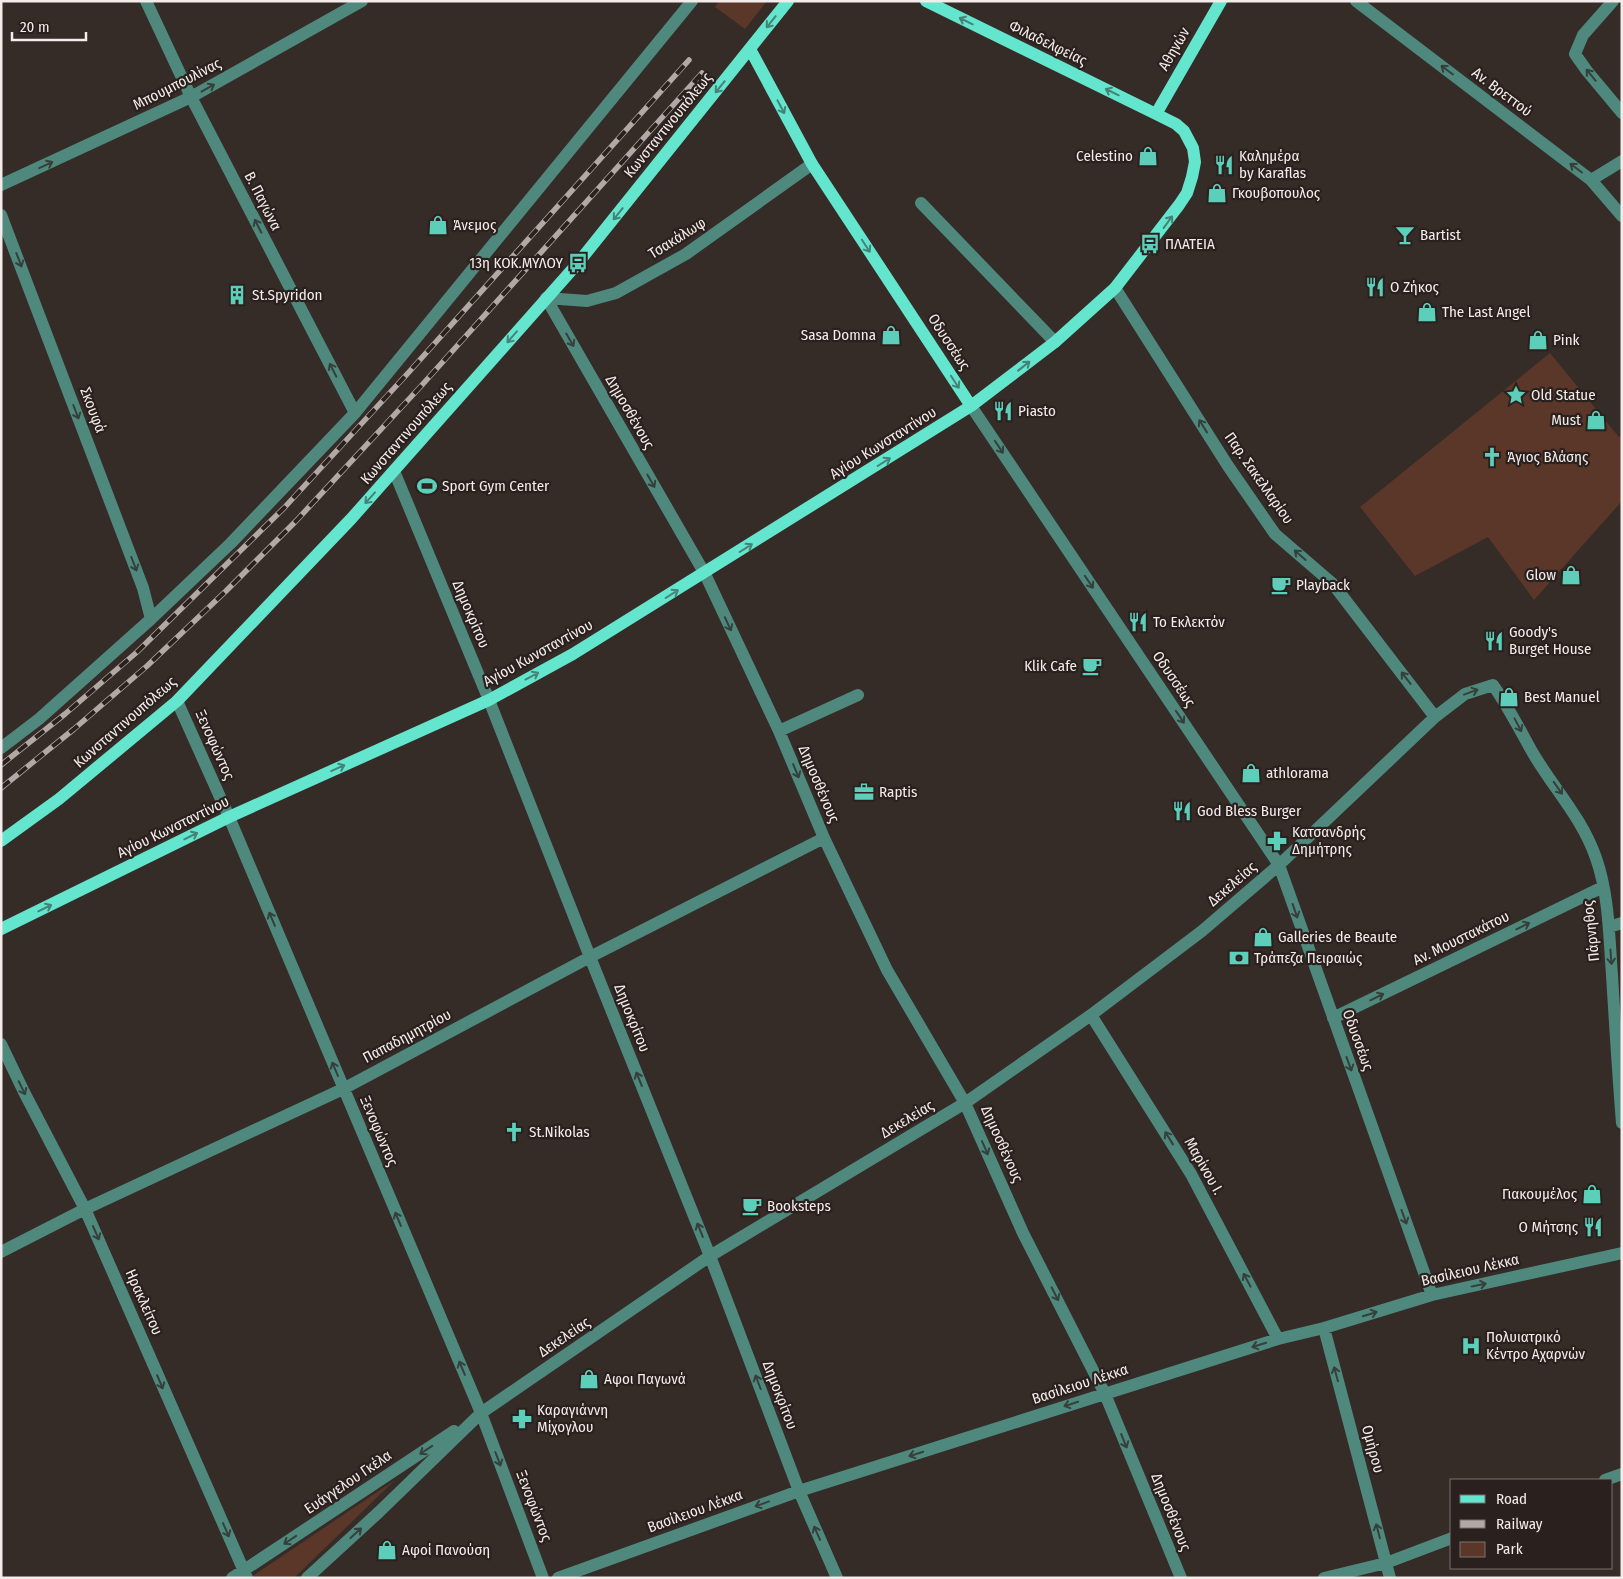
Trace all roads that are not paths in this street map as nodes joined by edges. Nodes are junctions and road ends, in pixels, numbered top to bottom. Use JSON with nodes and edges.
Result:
{"nodes":[{"id":1,"x":146,"y":1,"type":"edge"},
{"id":2,"x":362,"y":1,"type":"edge"},
{"id":3,"x":692,"y":1,"type":"edge"},
{"id":4,"x":926,"y":1,"type":"edge"},
{"id":5,"x":1221,"y":1,"type":"edge"},
{"id":6,"x":1356,"y":1,"type":"edge"},
{"id":7,"x":1613,"y":1,"type":"edge"},
{"id":8,"x":788,"y":2,"type":"edge"},
{"id":9,"x":750,"y":49,"type":"junction"},
{"id":10,"x":191,"y":97,"type":"junction"},
{"id":11,"x":1622,"y":113,"type":"edge"},
{"id":12,"x":1156,"y":114,"type":"junction"},
{"id":13,"x":1622,"y":161,"type":"edge"},
{"id":14,"x":812,"y":164,"type":"junction"},
{"id":15,"x":1591,"y":180,"type":"junction"},
{"id":16,"x":1,"y":185,"type":"edge"},
{"id":17,"x":922,"y":203,"type":"dead end"},
{"id":18,"x":1,"y":215,"type":"edge"},
{"id":19,"x":1622,"y":216,"type":"edge"},
{"id":20,"x":1115,"y":288,"type":"junction"},
{"id":21,"x":546,"y":298,"type":"junction"},
{"id":22,"x":1055,"y":342,"type":"junction"},
{"id":23,"x":972,"y":406,"type":"junction"},
{"id":24,"x":355,"y":413,"type":"junction"},
{"id":25,"x":394,"y":471,"type":"junction"},
{"id":26,"x":704,"y":574,"type":"junction"},
{"id":27,"x":151,"y":619,"type":"junction"},
{"id":28,"x":858,"y":695,"type":"dead end"},
{"id":29,"x":177,"y":700,"type":"junction"},
{"id":30,"x":489,"y":700,"type":"junction"},
{"id":31,"x":1505,"y":702,"type":"joint"},
{"id":32,"x":1435,"y":716,"type":"junction"},
{"id":33,"x":779,"y":731,"type":"junction"},
{"id":34,"x":1,"y":748,"type":"edge"},
{"id":35,"x":229,"y":817,"type":"junction"},
{"id":36,"x":824,"y":838,"type":"junction"},
{"id":37,"x":1,"y":841,"type":"edge"},
{"id":38,"x":1279,"y":865,"type":"junction"},
{"id":39,"x":1603,"y":887,"type":"junction"},
{"id":40,"x":1622,"y":923,"type":"edge"},
{"id":41,"x":1609,"y":927,"type":"junction"},
{"id":42,"x":1,"y":929,"type":"edge"},
{"id":43,"x":590,"y":957,"type":"junction"},
{"id":44,"x":1091,"y":1015,"type":"junction"},
{"id":45,"x":1333,"y":1018,"type":"junction"},
{"id":46,"x":1,"y":1044,"type":"edge"},
{"id":47,"x":343,"y":1089,"type":"junction"},
{"id":48,"x":965,"y":1103,"type":"junction"},
{"id":49,"x":1622,"y":1123,"type":"edge"},
{"id":50,"x":85,"y":1209,"type":"junction"},
{"id":51,"x":1,"y":1252,"type":"edge"},
{"id":52,"x":1622,"y":1253,"type":"edge"},
{"id":53,"x":710,"y":1256,"type":"junction"},
{"id":54,"x":1432,"y":1295,"type":"junction"},
{"id":55,"x":1324,"y":1328,"type":"junction"},
{"id":56,"x":1278,"y":1339,"type":"junction"},
{"id":57,"x":1105,"y":1394,"type":"junction"},
{"id":58,"x":481,"y":1413,"type":"junction"},
{"id":59,"x":1622,"y":1474,"type":"edge"},
{"id":60,"x":1608,"y":1479,"type":"edge"},
{"id":61,"x":798,"y":1491,"type":"junction"},
{"id":62,"x":1450,"y":1539,"type":"edge"},
{"id":63,"x":1386,"y":1563,"type":"junction"},
{"id":64,"x":245,"y":1574,"type":"edge"},
{"id":65,"x":232,"y":1578,"type":"edge"},
{"id":66,"x":307,"y":1578,"type":"edge"},
{"id":67,"x":544,"y":1578,"type":"edge"},
{"id":68,"x":558,"y":1578,"type":"edge"},
{"id":69,"x":837,"y":1578,"type":"edge"},
{"id":70,"x":1180,"y":1578,"type":"edge"},
{"id":71,"x":1324,"y":1578,"type":"edge"},
{"id":72,"x":1390,"y":1578,"type":"edge"}],
"edges":[{"from":1,"to":10,"type":"street","name":"Β. Παγώνα"},
{"from":10,"to":2,"type":"street","name":"Μπουμπουλίνας","one_way":true},
{"from":3,"to":24,"type":"street"},
{"from":12,"to":4,"type":"main road","name":"Φιλαδελφείας","one_way":true},
{"from":5,"to":12,"type":"main road","name":"Αθηνών"},
{"from":15,"to":6,"type":"street","name":"Αν. Βρεττού","one_way":true},
{"from":11,"to":7,"type":"street","one_way":true},
{"from":8,"to":9,"type":"main road","name":"Κωνσταντινουπόλεως","one_way":true},
{"from":9,"to":14,"type":"main road","name":"Οδυσσέως","one_way":true},
{"from":9,"to":21,"type":"main road","name":"Κωνσταντινουπόλεως","one_way":true},
{"from":16,"to":10,"type":"street","name":"Μπουμπουλίνας","one_way":true},
{"from":24,"to":10,"type":"street","name":"Β. Παγώνα","one_way":true},
{"from":20,"to":12,"type":"main road","name":"Αγίου Κωνσταντίνου","one_way":true},
{"from":13,"to":15,"type":"street"},
{"from":14,"to":21,"type":"street","name":"Τσακάλωφ"},
{"from":14,"to":23,"type":"main road","name":"Οδυσσέως","one_way":true},
{"from":15,"to":19,"type":"street","name":"Αν. Βρεττού"},
{"from":17,"to":22,"type":"street"},
{"from":18,"to":27,"type":"street","name":"Σκουφά","one_way":true},
{"from":20,"to":22,"type":"main road","name":"Αγίου Κωνσταντίνου"},
{"from":32,"to":20,"type":"street","name":"Παρ. Σακελλαρίου","one_way":true},
{"from":21,"to":25,"type":"main road","name":"Κωνσταντινουπόλεως","one_way":true},
{"from":21,"to":26,"type":"street","name":"Δημοσθένους","one_way":true},
{"from":23,"to":22,"type":"main road","name":"Αγίου Κωνσταντίνου","one_way":true},
{"from":26,"to":23,"type":"main road","name":"Αγίου Κωνσταντίνου","one_way":true},
{"from":23,"to":38,"type":"street","name":"Οδυσσέως","one_way":true},
{"from":24,"to":27,"type":"street"},
{"from":25,"to":29,"type":"main road","name":"Κωνσταντινουπόλεως","one_way":true},
{"from":25,"to":30,"type":"street","name":"Δημοκρίτου"},
{"from":30,"to":26,"type":"main road","name":"Αγίου Κωνσταντίνου","one_way":true},
{"from":26,"to":33,"type":"street","name":"Δημοσθένους","one_way":true},
{"from":27,"to":34,"type":"street"},
{"from":28,"to":33,"type":"street"},
{"from":29,"to":35,"type":"street","name":"Ξενοφώντος"},
{"from":29,"to":37,"type":"main road","name":"Κωνσταντινουπόλεως"},
{"from":35,"to":30,"type":"main road","name":"Αγίου Κωνσταντίνου","one_way":true},
{"from":30,"to":43,"type":"street","name":"Δημοκρίτου"},
{"from":32,"to":31,"type":"street","name":"Δεκελείας","one_way":true},
{"from":31,"to":39,"type":"street","name":"Πάρνηθος","one_way":true},
{"from":32,"to":38,"type":"street","name":"Δεκελείας"},
{"from":33,"to":36,"type":"street","name":"Δημοσθένους","one_way":true},
{"from":42,"to":35,"type":"main road","name":"Αγίου Κωνσταντίνου","one_way":true},
{"from":47,"to":35,"type":"street","name":"Ξενοφώντος","one_way":true},
{"from":36,"to":43,"type":"street","name":"Παπαδημητρίου"},
{"from":36,"to":48,"type":"street","name":"Δημοσθένους"},
{"from":38,"to":44,"type":"street","name":"Δεκελείας"},
{"from":38,"to":45,"type":"street","name":"Οδυσσέως","one_way":true},
{"from":39,"to":41,"type":"street","name":"Πάρνηθος"},
{"from":45,"to":39,"type":"street","name":"Αν. Μουστακάτου","one_way":true},
{"from":40,"to":41,"type":"street"},
{"from":41,"to":49,"type":"street","name":"Πάρνηθος","one_way":true},
{"from":43,"to":47,"type":"street","name":"Παπαδημητρίου"},
{"from":53,"to":43,"type":"street","name":"Δημοκρίτου","one_way":true},
{"from":44,"to":48,"type":"street","name":"Δεκελείας"},
{"from":56,"to":44,"type":"street","name":"Μαρίνου Ι.","one_way":true},
{"from":45,"to":54,"type":"street","name":"Οδυσσέως","one_way":true},
{"from":46,"to":50,"type":"street","name":"Ηρακλείτου","one_way":true},
{"from":47,"to":50,"type":"street","name":"Παπαδημητρίου"},
{"from":58,"to":47,"type":"street","name":"Ξενοφώντος","one_way":true},
{"from":48,"to":53,"type":"street","name":"Δεκελείας"},
{"from":48,"to":57,"type":"street","name":"Δημοσθένους","one_way":true},
{"from":50,"to":51,"type":"street","name":"Παπαδημητρίου"},
{"from":50,"to":64,"type":"street","name":"Ηρακλείτου","one_way":true},
{"from":54,"to":52,"type":"street","name":"Βασίλειου Λέκκα","one_way":true},
{"from":53,"to":58,"type":"street","name":"Δεκελείας"},
{"from":61,"to":53,"type":"street","name":"Δημοκρίτου","one_way":true},
{"from":55,"to":54,"type":"street","name":"Βασίλειου Λέκκα","one_way":true},
{"from":55,"to":56,"type":"street","name":"Βασίλειου Λέκκα"},
{"from":63,"to":55,"type":"street","name":"Ομήρου","one_way":true},
{"from":56,"to":57,"type":"street","name":"Βασίλειου Λέκκα","one_way":true},
{"from":57,"to":61,"type":"street","name":"Βασίλειου Λέκκα","one_way":true},
{"from":57,"to":70,"type":"street","name":"Δημοσθένους","one_way":true},
{"from":58,"to":64,"type":"street","name":"Ευάγγελου Γκέλα","one_way":true},
{"from":66,"to":58,"type":"street","name":"Δεκελείας","one_way":true},
{"from":58,"to":67,"type":"street","name":"Ξενοφώντος","one_way":true},
{"from":59,"to":60,"type":"street"},
{"from":61,"to":68,"type":"street","name":"Βασίλειου Λέκκα","one_way":true},
{"from":69,"to":61,"type":"street","name":"Δημοκρίτου","one_way":true},
{"from":62,"to":63,"type":"street"},
{"from":63,"to":71,"type":"street"},
{"from":63,"to":72,"type":"street","name":"Ομήρου"},
{"from":64,"to":65,"type":"street","name":"Ευάγγελου Γκέλα"}]}
